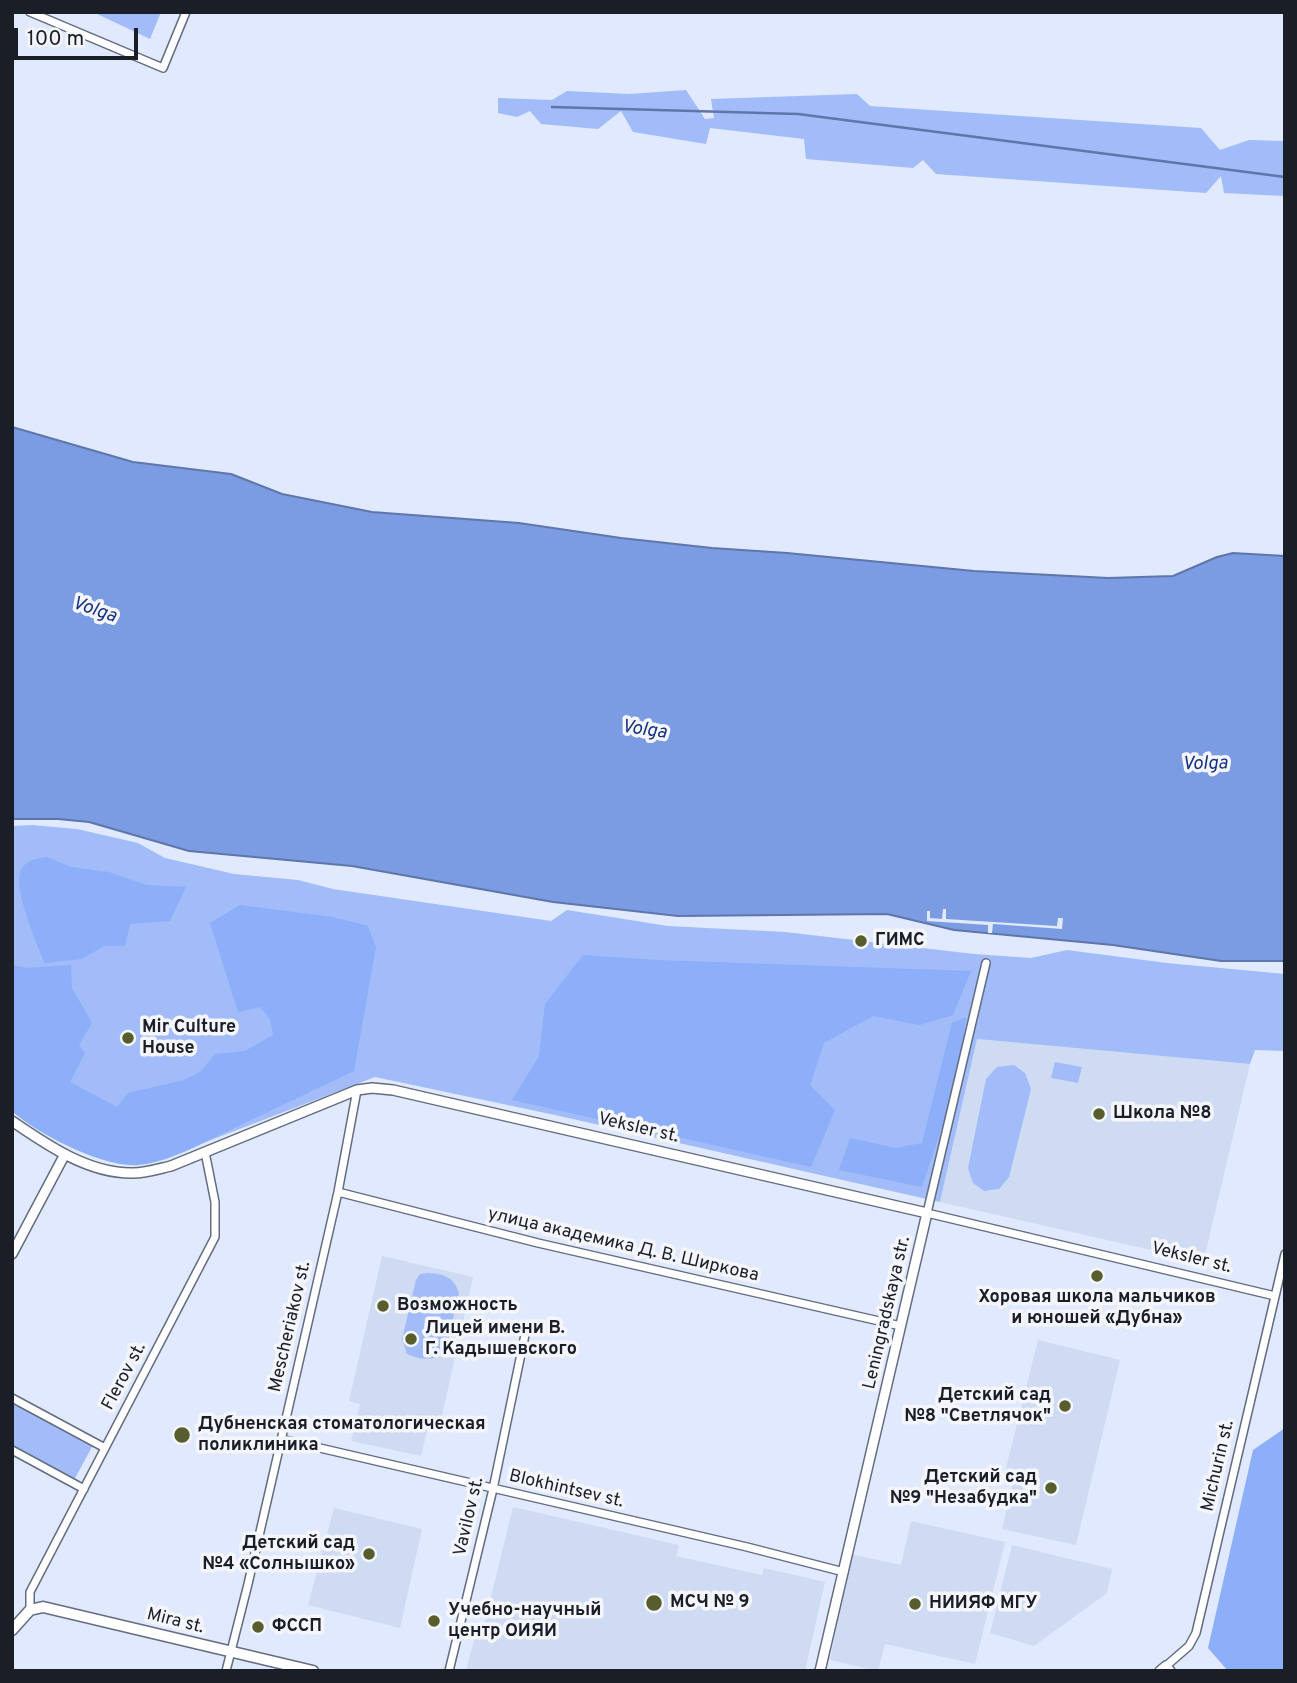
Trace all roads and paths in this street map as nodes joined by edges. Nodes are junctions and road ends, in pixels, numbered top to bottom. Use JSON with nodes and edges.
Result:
{"nodes":[{"id":1,"x":30,"y":12,"type":"edge"},
{"id":2,"x":186,"y":12,"type":"edge"},
{"id":3,"x":986,"y":963,"type":"dead end"},
{"id":4,"x":357,"y":1090,"type":"junction"},
{"id":5,"x":12,"y":1121,"type":"edge"},
{"id":6,"x":205,"y":1152,"type":"junction"},
{"id":7,"x":65,"y":1154,"type":"junction"},
{"id":8,"x":338,"y":1192,"type":"junction"},
{"id":9,"x":927,"y":1213,"type":"junction"},
{"id":10,"x":12,"y":1254,"type":"edge"},
{"id":11,"x":1285,"y":1254,"type":"edge"},
{"id":12,"x":1282,"y":1273,"type":"edge"},
{"id":13,"x":1275,"y":1296,"type":"junction"},
{"id":14,"x":901,"y":1326,"type":"junction"},
{"id":15,"x":526,"y":1330,"type":"dead end"},
{"id":16,"x":12,"y":1398,"type":"edge"},
{"id":17,"x":281,"y":1439,"type":"junction"},
{"id":18,"x":105,"y":1448,"type":"junction"},
{"id":19,"x":12,"y":1450,"type":"edge"},
{"id":20,"x":84,"y":1489,"type":"junction"},
{"id":21,"x":493,"y":1489,"type":"junction"},
{"id":22,"x":844,"y":1572,"type":"junction"},
{"id":23,"x":30,"y":1610,"type":"junction"},
{"id":24,"x":12,"y":1630,"type":"edge"},
{"id":25,"x":230,"y":1652,"type":"junction"},
{"id":26,"x":1166,"y":1669,"type":"edge"},
{"id":27,"x":226,"y":1671,"type":"edge"},
{"id":28,"x":313,"y":1671,"type":"edge"},
{"id":29,"x":449,"y":1671,"type":"edge"},
{"id":30,"x":820,"y":1671,"type":"edge"}],
"edges":[{"from":1,"to":2,"type":"street"},
{"from":3,"to":9,"type":"street","name":"Leningradskaya str."},
{"from":4,"to":6,"type":"street","name":"Veksler st."},
{"from":4,"to":8,"type":"street","name":"Mescheriakov st."},
{"from":4,"to":9,"type":"street","name":"Veksler st."},
{"from":5,"to":7,"type":"street","name":"Veksler st."},
{"from":6,"to":7,"type":"street","name":"Veksler st."},
{"from":6,"to":18,"type":"street","name":"Flerov st."},
{"from":7,"to":10,"type":"street"},
{"from":8,"to":14,"type":"street","name":"улица академика Д. В. Ширкова"},
{"from":8,"to":17,"type":"street","name":"Mescheriakov st."},
{"from":9,"to":13,"type":"street","name":"Veksler st."},
{"from":9,"to":14,"type":"street","name":"Leningradskaya str."},
{"from":11,"to":12,"type":"street","name":"Michurin st."},
{"from":12,"to":13,"type":"street","name":"Michurin st."},
{"from":13,"to":26,"type":"street","name":"Michurin st."},
{"from":14,"to":22,"type":"street","name":"Leningradskaya str."},
{"from":15,"to":21,"type":"street","name":"Vavilov st."},
{"from":16,"to":18,"type":"street"},
{"from":17,"to":21,"type":"street","name":"Blokhintsev st."},
{"from":17,"to":25,"type":"street","name":"Mescheriakov st."},
{"from":18,"to":20,"type":"street","name":"Flerov st."},
{"from":19,"to":20,"type":"street"},
{"from":20,"to":23,"type":"street","name":"Flerov st."},
{"from":21,"to":22,"type":"street","name":"Blokhintsev st."},
{"from":21,"to":29,"type":"street","name":"Vavilov st."},
{"from":22,"to":30,"type":"street","name":"Leningradskaya str."},
{"from":23,"to":24,"type":"main road"},
{"from":23,"to":25,"type":"main road","name":"Mira st."},
{"from":25,"to":27,"type":"street","name":"Mescheriakov st."},
{"from":25,"to":28,"type":"main road","name":"Mira st."}]}
